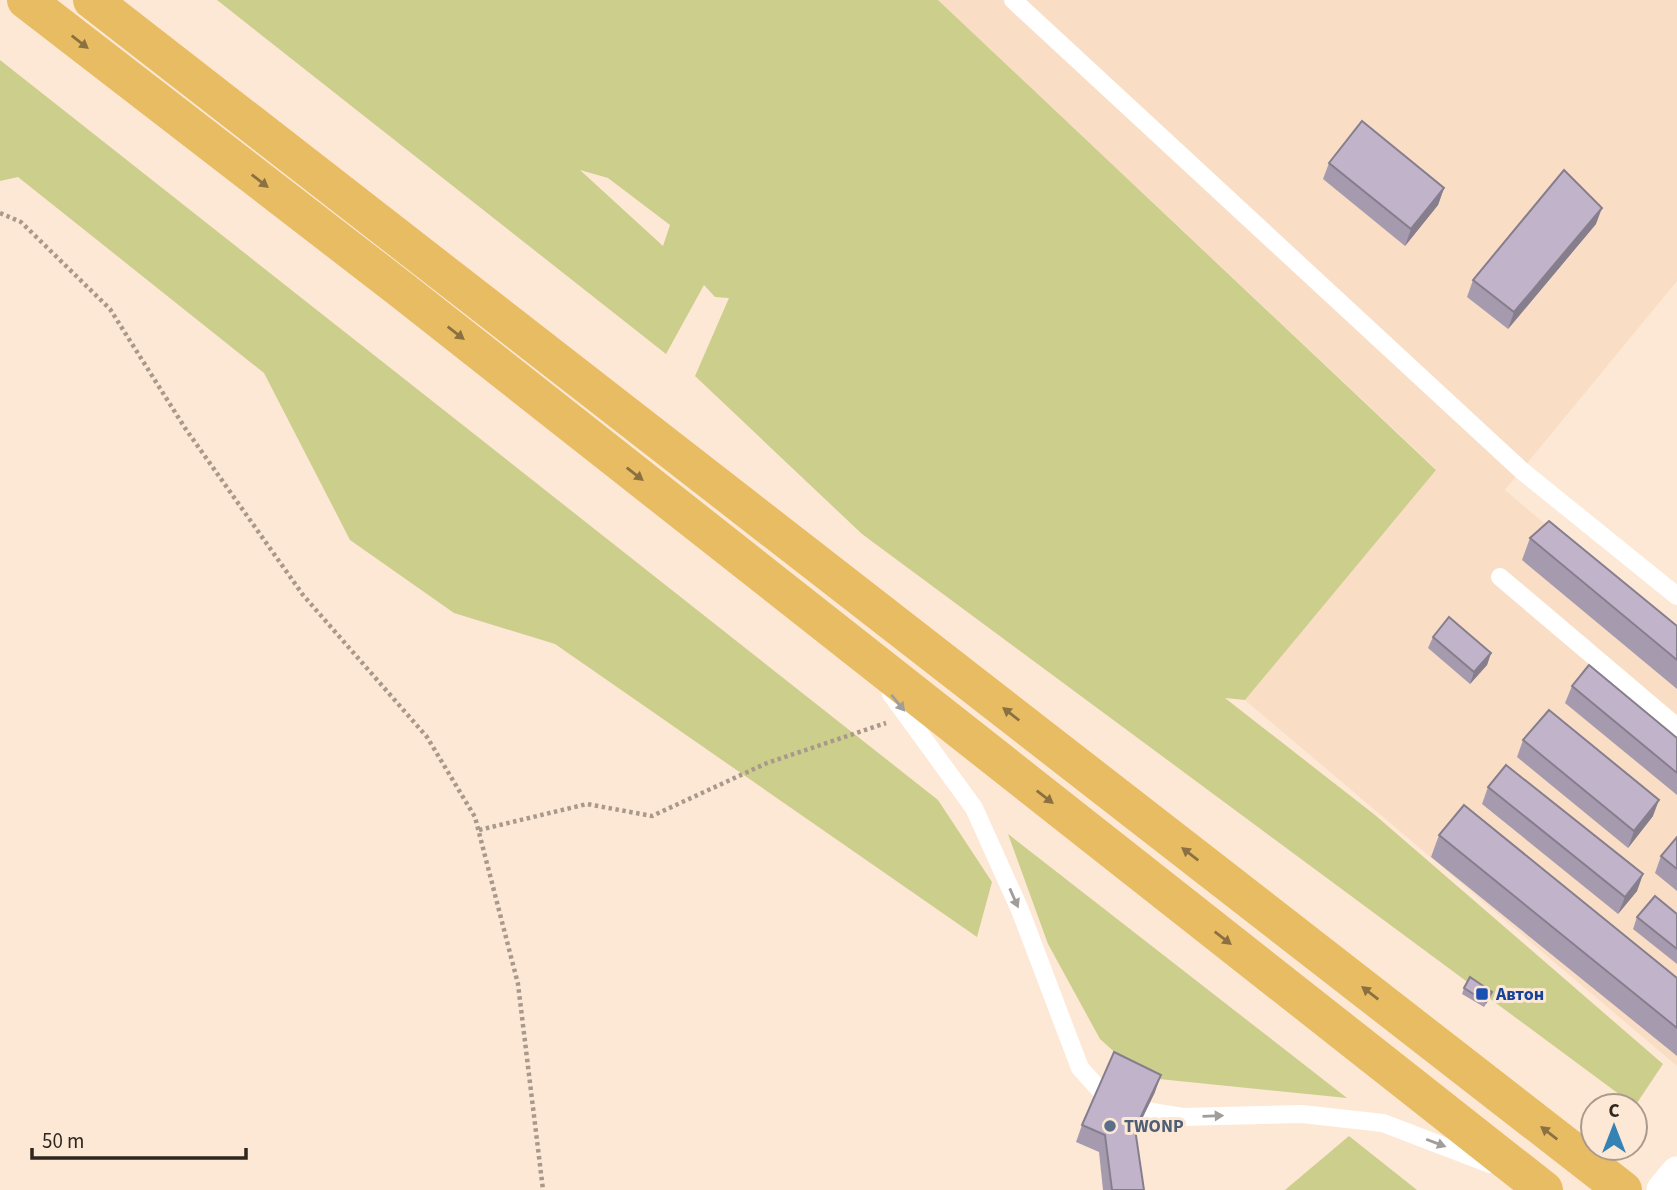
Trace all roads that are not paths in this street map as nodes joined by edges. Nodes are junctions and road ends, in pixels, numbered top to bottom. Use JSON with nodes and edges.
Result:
{"nodes":[{"id":1,"x":26,"y":0,"type":"edge"},
{"id":2,"x":92,"y":0,"type":"edge"},
{"id":3,"x":1013,"y":0,"type":"edge"},
{"id":4,"x":1500,"y":577,"type":"dead end"},
{"id":5,"x":1677,"y":596,"type":"edge"},
{"id":6,"x":838,"y":634,"type":"junction"},
{"id":7,"x":1677,"y":727,"type":"edge"},
{"id":8,"x":1099,"y":1088,"type":"edge"},
{"id":9,"x":1146,"y":1111,"type":"edge"},
{"id":10,"x":1677,"y":1173,"type":"edge"},
{"id":11,"x":1538,"y":1185,"type":"edge"},
{"id":12,"x":1623,"y":1190,"type":"edge"},
{"id":13,"x":1663,"y":1190,"type":"edge"}],
"edges":[{"from":1,"to":6,"type":"highway","one_way":true},
{"from":12,"to":2,"type":"highway","one_way":true},
{"from":3,"to":5,"type":"lane"},
{"from":4,"to":7,"type":"lane"},
{"from":6,"to":8,"type":"lane","one_way":true},
{"from":6,"to":11,"type":"highway","one_way":true},
{"from":9,"to":11,"type":"lane","one_way":true},
{"from":10,"to":13,"type":"street"}]}
